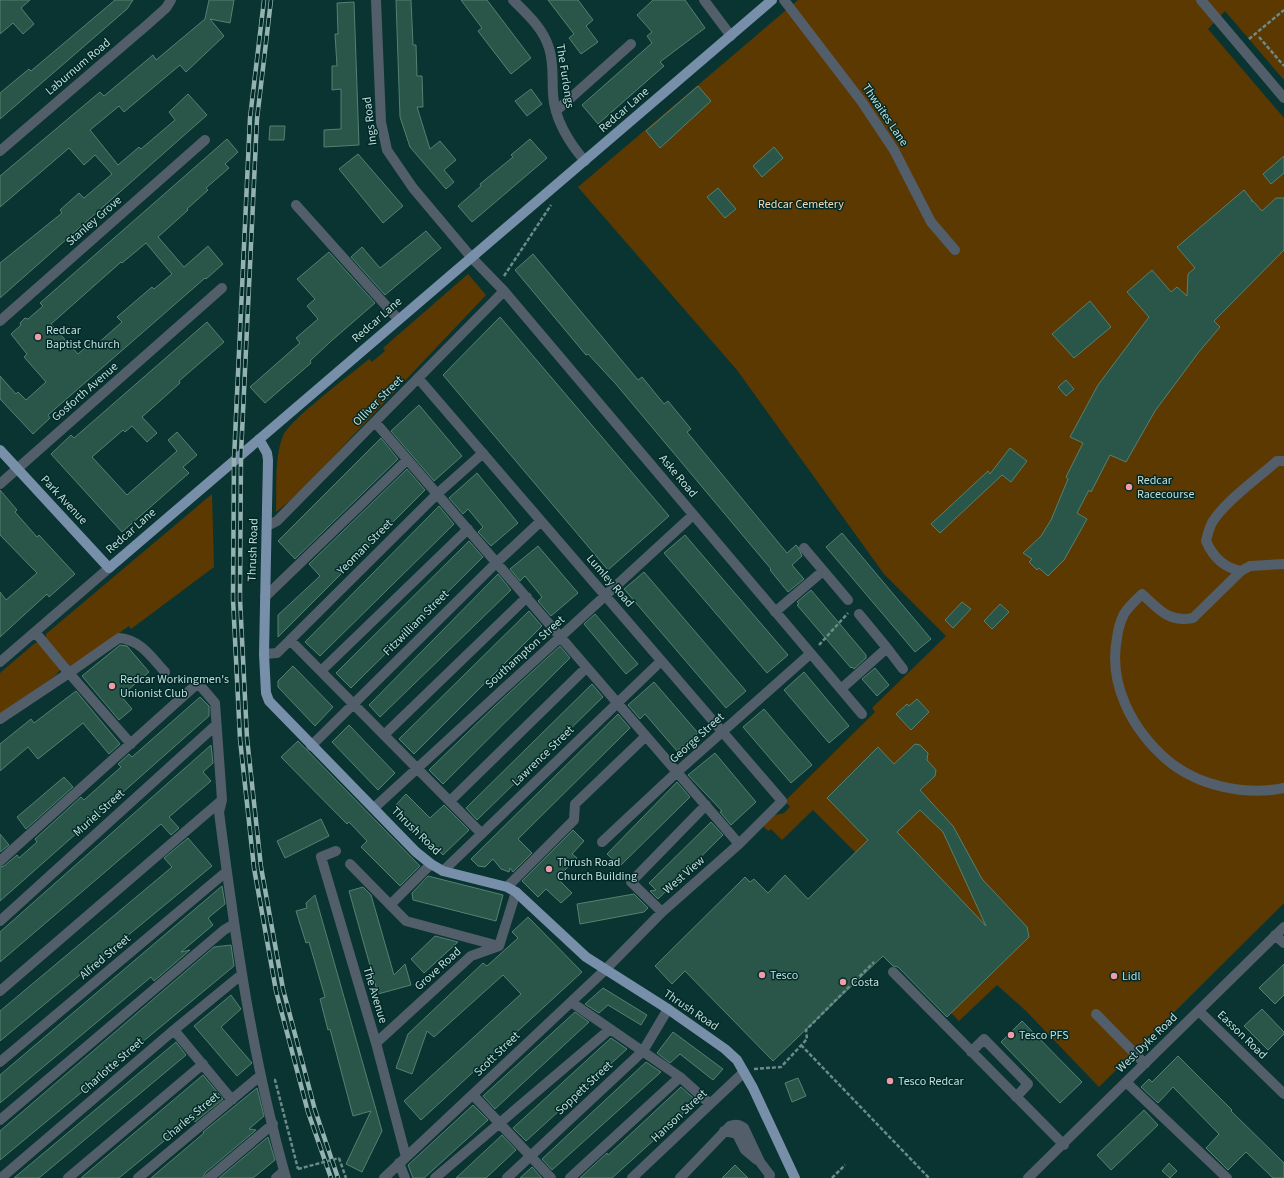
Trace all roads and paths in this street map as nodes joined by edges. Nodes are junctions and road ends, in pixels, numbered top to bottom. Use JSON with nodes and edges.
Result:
{"nodes":[{"id":1,"x":171,"y":0,"type":"edge"},
{"id":2,"x":376,"y":0,"type":"edge"},
{"id":3,"x":513,"y":0,"type":"edge"},
{"id":4,"x":704,"y":0,"type":"edge"},
{"id":5,"x":772,"y":0,"type":"edge"},
{"id":6,"x":784,"y":0,"type":"edge"},
{"id":7,"x":1201,"y":0,"type":"edge"},
{"id":8,"x":1284,"y":10,"type":"edge"},
{"id":9,"x":1255,"y":34,"type":"dead end"},
{"id":10,"x":731,"y":36,"type":"junction"},
{"id":11,"x":1259,"y":36,"type":"dead end"},
{"id":12,"x":631,"y":44,"type":"dead end"},
{"id":13,"x":1284,"y":66,"type":"edge"},
{"id":14,"x":1284,"y":98,"type":"edge"},
{"id":15,"x":556,"y":111,"type":"junction"},
{"id":16,"x":205,"y":140,"type":"dead end"},
{"id":17,"x":0,"y":151,"type":"edge"},
{"id":18,"x":585,"y":161,"type":"junction"},
{"id":19,"x":555,"y":200,"type":"dead end"},
{"id":20,"x":296,"y":205,"type":"dead end"},
{"id":21,"x":955,"y":250,"type":"dead end"},
{"id":22,"x":471,"y":257,"type":"junction"},
{"id":23,"x":222,"y":288,"type":"dead end"},
{"id":24,"x":501,"y":288,"type":"junction"},
{"id":25,"x":398,"y":319,"type":"junction"},
{"id":26,"x":0,"y":321,"type":"edge"},
{"id":27,"x":418,"y":378,"type":"junction"},
{"id":28,"x":375,"y":422,"type":"junction"},
{"id":29,"x":258,"y":439,"type":"junction"},
{"id":30,"x":0,"y":450,"type":"edge"},
{"id":31,"x":483,"y":453,"type":"junction"},
{"id":32,"x":1282,"y":458,"type":"edge"},
{"id":33,"x":407,"y":460,"type":"junction"},
{"id":34,"x":18,"y":469,"type":"junction"},
{"id":35,"x":0,"y":484,"type":"edge"},
{"id":36,"x":437,"y":494,"type":"junction"},
{"id":37,"x":693,"y":514,"type":"junction"},
{"id":38,"x":541,"y":521,"type":"junction"},
{"id":39,"x":267,"y":526,"type":"junction"},
{"id":40,"x":468,"y":529,"type":"junction"},
{"id":41,"x":804,"y":548,"type":"dead end"},
{"id":42,"x":496,"y":563,"type":"junction"},
{"id":43,"x":1284,"y":564,"type":"edge"},
{"id":44,"x":109,"y":568,"type":"junction"},
{"id":45,"x":823,"y":571,"type":"junction"},
{"id":46,"x":1241,"y":572,"type":"junction"},
{"id":47,"x":606,"y":596,"type":"junction"},
{"id":48,"x":265,"y":597,"type":"junction"},
{"id":49,"x":527,"y":598,"type":"junction"},
{"id":50,"x":848,"y":600,"type":"dead end"},
{"id":51,"x":775,"y":612,"type":"junction"},
{"id":52,"x":849,"y":612,"type":"dead end"},
{"id":53,"x":859,"y":614,"type":"dead end"},
{"id":54,"x":35,"y":632,"type":"junction"},
{"id":55,"x":561,"y":637,"type":"junction"},
{"id":56,"x":290,"y":640,"type":"junction"},
{"id":57,"x":887,"y":648,"type":"junction"},
{"id":58,"x":264,"y":654,"type":"junction"},
{"id":59,"x":810,"y":654,"type":"junction"},
{"id":60,"x":662,"y":661,"type":"junction"},
{"id":61,"x":0,"y":662,"type":"edge"},
{"id":62,"x":586,"y":668,"type":"junction"},
{"id":63,"x":903,"y":669,"type":"dead end"},
{"id":64,"x":321,"y":671,"type":"junction"},
{"id":65,"x":165,"y":672,"type":"dead end"},
{"id":66,"x":69,"y":673,"type":"junction"},
{"id":67,"x":841,"y":689,"type":"junction"},
{"id":68,"x":617,"y":702,"type":"junction"},
{"id":69,"x":353,"y":704,"type":"junction"},
{"id":70,"x":862,"y":714,"type":"dead end"},
{"id":71,"x":0,"y":719,"type":"edge"},
{"id":72,"x":216,"y":725,"type":"junction"},
{"id":73,"x":723,"y":732,"type":"junction"},
{"id":74,"x":384,"y":735,"type":"junction"},
{"id":75,"x":646,"y":736,"type":"junction"},
{"id":76,"x":131,"y":744,"type":"junction"},
{"id":77,"x":311,"y":746,"type":"junction"},
{"id":78,"x":417,"y":768,"type":"junction"},
{"id":79,"x":677,"y":772,"type":"junction"},
{"id":80,"x":1284,"y":788,"type":"edge"},
{"id":81,"x":222,"y":800,"type":"junction"},
{"id":82,"x":450,"y":801,"type":"junction"},
{"id":83,"x":782,"y":801,"type":"joint"},
{"id":84,"x":706,"y":805,"type":"junction"},
{"id":85,"x":374,"y":808,"type":"junction"},
{"id":86,"x":481,"y":833,"type":"junction"},
{"id":87,"x":602,"y":842,"type":"dead end"},
{"id":88,"x":740,"y":844,"type":"junction"},
{"id":89,"x":336,"y":851,"type":"dead end"},
{"id":90,"x":0,"y":861,"type":"edge"},
{"id":91,"x":350,"y":864,"type":"dead end"},
{"id":92,"x":431,"y":864,"type":"junction"},
{"id":93,"x":443,"y":871,"type":"junction"},
{"id":94,"x":226,"y":872,"type":"junction"},
{"id":95,"x":512,"y":890,"type":"junction"},
{"id":96,"x":390,"y":905,"type":"junction"},
{"id":97,"x":662,"y":912,"type":"junction"},
{"id":98,"x":0,"y":921,"type":"edge"},
{"id":99,"x":234,"y":924,"type":"junction"},
{"id":100,"x":1284,"y":927,"type":"edge"},
{"id":101,"x":1275,"y":935,"type":"junction"},
{"id":102,"x":1284,"y":943,"type":"edge"},
{"id":103,"x":499,"y":946,"type":"junction"},
{"id":104,"x":874,"y":962,"type":"dead end"},
{"id":105,"x":605,"y":970,"type":"junction"},
{"id":106,"x":893,"y":972,"type":"dead end"},
{"id":107,"x":241,"y":975,"type":"junction"},
{"id":108,"x":0,"y":991,"type":"edge"},
{"id":109,"x":570,"y":1002,"type":"junction"},
{"id":110,"x":668,"y":1009,"type":"junction"},
{"id":111,"x":1199,"y":1011,"type":"junction"},
{"id":112,"x":1096,"y":1014,"type":"dead end"},
{"id":113,"x":174,"y":1030,"type":"junction"},
{"id":114,"x":609,"y":1030,"type":"junction"},
{"id":115,"x":376,"y":1043,"type":"junction"},
{"id":116,"x":801,"y":1045,"type":"junction"},
{"id":117,"x":643,"y":1051,"type":"junction"},
{"id":118,"x":971,"y":1052,"type":"junction"},
{"id":119,"x":0,"y":1062,"type":"edge"},
{"id":120,"x":203,"y":1064,"type":"junction"},
{"id":121,"x":1145,"y":1064,"type":"junction"},
{"id":122,"x":742,"y":1069,"type":"junction"},
{"id":123,"x":260,"y":1076,"type":"junction"},
{"id":124,"x":680,"y":1077,"type":"junction"},
{"id":125,"x":1126,"y":1082,"type":"junction"},
{"id":126,"x":1284,"y":1094,"type":"edge"},
{"id":127,"x":473,"y":1095,"type":"junction"},
{"id":128,"x":1016,"y":1097,"type":"junction"},
{"id":129,"x":232,"y":1100,"type":"junction"},
{"id":130,"x":710,"y":1104,"type":"junction"},
{"id":131,"x":0,"y":1120,"type":"edge"},
{"id":132,"x":500,"y":1123,"type":"junction"},
{"id":133,"x":273,"y":1124,"type":"junction"},
{"id":134,"x":1064,"y":1145,"type":"junction"},
{"id":135,"x":530,"y":1156,"type":"junction"},
{"id":136,"x":402,"y":1160,"type":"junction"},
{"id":137,"x":846,"y":1165,"type":"dead end"},
{"id":138,"x":298,"y":1169,"type":"dead end"},
{"id":139,"x":285,"y":1175,"type":"edge"},
{"id":140,"x":793,"y":1177,"type":"edge"},
{"id":141,"x":2,"y":1178,"type":"edge"},
{"id":142,"x":68,"y":1178,"type":"edge"},
{"id":143,"x":138,"y":1178,"type":"edge"},
{"id":144,"x":209,"y":1178,"type":"edge"},
{"id":145,"x":276,"y":1178,"type":"edge"},
{"id":146,"x":346,"y":1178,"type":"edge"},
{"id":147,"x":384,"y":1178,"type":"edge"},
{"id":148,"x":405,"y":1178,"type":"edge"},
{"id":149,"x":435,"y":1178,"type":"edge"},
{"id":150,"x":507,"y":1178,"type":"edge"},
{"id":151,"x":551,"y":1178,"type":"edge"},
{"id":152,"x":570,"y":1178,"type":"edge"},
{"id":153,"x":632,"y":1178,"type":"edge"},
{"id":154,"x":680,"y":1178,"type":"edge"},
{"id":155,"x":769,"y":1178,"type":"edge"},
{"id":156,"x":832,"y":1178,"type":"edge"},
{"id":157,"x":929,"y":1178,"type":"edge"},
{"id":158,"x":1028,"y":1178,"type":"edge"},
{"id":159,"x":1227,"y":1178,"type":"edge"}],
"edges":[{"from":1,"to":17,"type":"street","name":"Laburnum Road"},
{"from":2,"to":22,"type":"street","name":"Ings Road"},
{"from":3,"to":15,"type":"street","name":"The Furlongs"},
{"from":4,"to":10,"type":"street"},
{"from":5,"to":10,"type":"main road","name":"Redcar Lane"},
{"from":6,"to":21,"type":"street","name":"Thwaites Lane"},
{"from":7,"to":14,"type":"street"},
{"from":8,"to":9,"type":"path"},
{"from":10,"to":18,"type":"main road","name":"Redcar Lane"},
{"from":11,"to":13,"type":"path"},
{"from":12,"to":15,"type":"street"},
{"from":15,"to":18,"type":"street","name":"The Furlongs"},
{"from":16,"to":26,"type":"street","name":"Stanley Grove"},
{"from":18,"to":22,"type":"main road","name":"Redcar Lane"},
{"from":19,"to":24,"type":"path"},
{"from":20,"to":25,"type":"street"},
{"from":22,"to":24,"type":"street","name":"Aske Road"},
{"from":22,"to":25,"type":"main road","name":"Redcar Lane"},
{"from":23,"to":34,"type":"street","name":"Gosforth Avenue"},
{"from":24,"to":27,"type":"street","name":"Olliver Street"},
{"from":24,"to":37,"type":"street","name":"Aske Road"},
{"from":25,"to":29,"type":"main road","name":"Redcar Lane"},
{"from":27,"to":28,"type":"street","name":"Olliver Street"},
{"from":27,"to":31,"type":"street","name":"Lumley Road"},
{"from":28,"to":33,"type":"street"},
{"from":28,"to":39,"type":"street","name":"Olliver Street"},
{"from":29,"to":39,"type":"main road","name":"Thrush Road"},
{"from":29,"to":44,"type":"main road","name":"Redcar Lane"},
{"from":30,"to":34,"type":"main road","name":"Park Avenue"},
{"from":31,"to":36,"type":"street","name":"Yeoman Street"},
{"from":31,"to":38,"type":"street","name":"Lumley Road"},
{"from":32,"to":46,"type":"street"},
{"from":33,"to":36,"type":"street"},
{"from":33,"to":48,"type":"street"},
{"from":34,"to":35,"type":"street","name":"Gosforth Avenue"},
{"from":34,"to":44,"type":"main road","name":"Park Avenue"},
{"from":36,"to":40,"type":"street"},
{"from":36,"to":56,"type":"street","name":"Yeoman Street"},
{"from":37,"to":47,"type":"street","name":"Southampton Street"},
{"from":37,"to":51,"type":"street","name":"Aske Road"},
{"from":38,"to":42,"type":"street","name":"Fitzwilliam Street"},
{"from":38,"to":47,"type":"street","name":"Lumley Road"},
{"from":39,"to":48,"type":"main road","name":"Thrush Road"},
{"from":40,"to":42,"type":"street"},
{"from":40,"to":64,"type":"street"},
{"from":41,"to":45,"type":"street"},
{"from":42,"to":49,"type":"street"},
{"from":42,"to":69,"type":"street","name":"Fitzwilliam Street"},
{"from":43,"to":46,"type":"street"},
{"from":44,"to":54,"type":"street","name":"Redcar Lane"},
{"from":45,"to":50,"type":"street"},
{"from":45,"to":51,"type":"street"},
{"from":46,"to":80,"type":"street"},
{"from":47,"to":55,"type":"street","name":"Southampton Street"},
{"from":47,"to":60,"type":"street","name":"Lumley Road"},
{"from":48,"to":58,"type":"main road","name":"Thrush Road"},
{"from":49,"to":55,"type":"street"},
{"from":49,"to":74,"type":"street"},
{"from":51,"to":59,"type":"street","name":"Aske Road"},
{"from":52,"to":59,"type":"path"},
{"from":53,"to":57,"type":"street"},
{"from":54,"to":61,"type":"street","name":"Redcar Lane"},
{"from":54,"to":66,"type":"street"},
{"from":55,"to":62,"type":"street"},
{"from":55,"to":78,"type":"street","name":"Southampton Street"},
{"from":56,"to":58,"type":"street","name":"Yeoman Street"},
{"from":56,"to":64,"type":"street"},
{"from":57,"to":63,"type":"street"},
{"from":57,"to":67,"type":"street"},
{"from":58,"to":77,"type":"main road","name":"Thrush Road"},
{"from":59,"to":67,"type":"street","name":"Aske Road"},
{"from":59,"to":73,"type":"street","name":"George Street"},
{"from":60,"to":68,"type":"street","name":"Lawrence Street"},
{"from":60,"to":73,"type":"street","name":"Lumley Road"},
{"from":62,"to":68,"type":"street"},
{"from":62,"to":82,"type":"street"},
{"from":64,"to":69,"type":"street"},
{"from":65,"to":66,"type":"street"},
{"from":66,"to":71,"type":"street"},
{"from":66,"to":76,"type":"street"},
{"from":67,"to":70,"type":"street","name":"Aske Road"},
{"from":68,"to":75,"type":"street"},
{"from":68,"to":86,"type":"street","name":"Lawrence Street"},
{"from":69,"to":74,"type":"street"},
{"from":69,"to":77,"type":"street","name":"Fitzwilliam Street"},
{"from":72,"to":76,"type":"street"},
{"from":72,"to":81,"type":"street"},
{"from":72,"to":98,"type":"street","name":"Muriel Street"},
{"from":73,"to":79,"type":"street","name":"George Street"},
{"from":73,"to":83,"type":"street","name":"Lumley Road"},
{"from":74,"to":78,"type":"street"},
{"from":75,"to":79,"type":"street"},
{"from":75,"to":95,"type":"street"},
{"from":76,"to":90,"type":"street"},
{"from":77,"to":85,"type":"main road","name":"Thrush Road"},
{"from":78,"to":82,"type":"street"},
{"from":78,"to":85,"type":"street","name":"Southampton Street"},
{"from":79,"to":84,"type":"street"},
{"from":79,"to":87,"type":"street","name":"George Street"},
{"from":81,"to":94,"type":"street"},
{"from":81,"to":108,"type":"street"},
{"from":82,"to":86,"type":"street"},
{"from":83,"to":88,"type":"street","name":"West View"},
{"from":84,"to":88,"type":"street"},
{"from":84,"to":97,"type":"street"},
{"from":85,"to":92,"type":"main road","name":"Thrush Road"},
{"from":86,"to":93,"type":"street","name":"Lawrence Street"},
{"from":88,"to":97,"type":"street","name":"West View"},
{"from":89,"to":115,"type":"street","name":"The Avenue"},
{"from":91,"to":96,"type":"street"},
{"from":92,"to":93,"type":"main road","name":"Thrush Road"},
{"from":92,"to":96,"type":"street"},
{"from":93,"to":95,"type":"main road","name":"Thrush Road"},
{"from":94,"to":99,"type":"street"},
{"from":94,"to":119,"type":"street","name":"Alfred Street"},
{"from":95,"to":103,"type":"street"},
{"from":95,"to":105,"type":"main road","name":"Thrush Road"},
{"from":96,"to":103,"type":"street"},
{"from":97,"to":105,"type":"street","name":"West View"},
{"from":99,"to":107,"type":"street"},
{"from":99,"to":131,"type":"street"},
{"from":100,"to":101,"type":"street","name":"West Dyke Road"},
{"from":101,"to":102,"type":"street"},
{"from":101,"to":111,"type":"street","name":"West Dyke Road"},
{"from":103,"to":115,"type":"street","name":"Grove Road"},
{"from":104,"to":116,"type":"path"},
{"from":105,"to":109,"type":"street","name":"Scott Street"},
{"from":105,"to":110,"type":"main road","name":"Thrush Road"},
{"from":106,"to":118,"type":"street"},
{"from":107,"to":113,"type":"street","name":"Charlotte Street"},
{"from":107,"to":123,"type":"street"},
{"from":109,"to":114,"type":"street"},
{"from":109,"to":127,"type":"street","name":"Scott Street"},
{"from":110,"to":117,"type":"street","name":"Soppett Street"},
{"from":110,"to":122,"type":"main road","name":"Thrush Road"},
{"from":111,"to":121,"type":"street","name":"West Dyke Road"},
{"from":111,"to":126,"type":"street","name":"Easson Road"},
{"from":112,"to":121,"type":"street"},
{"from":113,"to":120,"type":"street"},
{"from":113,"to":141,"type":"street","name":"Charlotte Street"},
{"from":114,"to":117,"type":"street"},
{"from":114,"to":132,"type":"street"},
{"from":115,"to":136,"type":"street","name":"The Avenue"},
{"from":116,"to":122,"type":"path"},
{"from":116,"to":157,"type":"path"},
{"from":117,"to":124,"type":"street"},
{"from":117,"to":135,"type":"street","name":"Soppett Street"},
{"from":118,"to":128,"type":"street"},
{"from":118,"to":128,"type":"street"},
{"from":120,"to":129,"type":"street"},
{"from":120,"to":142,"type":"street"},
{"from":121,"to":125,"type":"street","name":"West Dyke Road"},
{"from":122,"to":130,"type":"street","name":"Hanson Street"},
{"from":122,"to":140,"type":"main road","name":"Thrush Road"},
{"from":123,"to":129,"type":"street","name":"Charles Street"},
{"from":123,"to":133,"type":"street"},
{"from":124,"to":130,"type":"street"},
{"from":124,"to":152,"type":"street"},
{"from":125,"to":134,"type":"street","name":"West Dyke Road"},
{"from":125,"to":159,"type":"street"},
{"from":127,"to":132,"type":"street"},
{"from":127,"to":136,"type":"street","name":"Scott Street"},
{"from":128,"to":134,"type":"street"},
{"from":129,"to":143,"type":"street","name":"Charles Street"},
{"from":130,"to":153,"type":"street","name":"Hanson Street"},
{"from":132,"to":135,"type":"street"},
{"from":132,"to":149,"type":"street"},
{"from":133,"to":139,"type":"street"},
{"from":133,"to":144,"type":"street"},
{"from":134,"to":158,"type":"street","name":"West Dyke Road"},
{"from":135,"to":150,"type":"street","name":"Soppett Street"},
{"from":135,"to":151,"type":"street"},
{"from":136,"to":147,"type":"street","name":"Scott Street"},
{"from":136,"to":148,"type":"street","name":"The Avenue"},
{"from":137,"to":156,"type":"path"},
{"from":138,"to":146,"type":"path","bridge":true},
{"from":139,"to":145,"type":"street"},
{"from":154,"to":155,"type":"street"}]}
